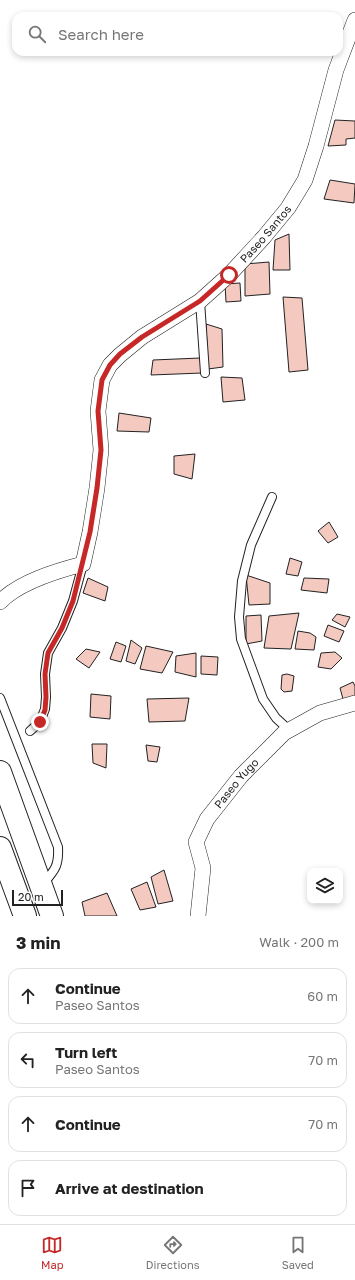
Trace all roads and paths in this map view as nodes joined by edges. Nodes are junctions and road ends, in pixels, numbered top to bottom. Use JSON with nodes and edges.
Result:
{"nodes":[{"id":1,"x":355,"y":20,"type":"edge"},
{"id":2,"x":343,"y":52,"type":"edge"},
{"id":3,"x":341,"y":56,"type":"edge"},
{"id":4,"x":200,"y":301,"type":"junction"},
{"id":5,"x":205,"y":373,"type":"dead end"},
{"id":6,"x":272,"y":497,"type":"dead end"},
{"id":7,"x":83,"y":564,"type":"junction"},
{"id":8,"x":0,"y":602,"type":"edge"},
{"id":9,"x":0,"y":698,"type":"edge"},
{"id":10,"x":355,"y":703,"type":"edge"},
{"id":11,"x":289,"y":730,"type":"junction"},
{"id":12,"x":30,"y":732,"type":"dead end"},
{"id":13,"x":0,"y":772,"type":"edge"},
{"id":14,"x":0,"y":848,"type":"edge"},
{"id":15,"x":41,"y":886,"type":"junction"},
{"id":16,"x":25,"y":916,"type":"edge"},
{"id":17,"x":52,"y":916,"type":"edge"},
{"id":18,"x":198,"y":916,"type":"edge"}],
"edges":[{"from":1,"to":2,"type":"street","name":"Paseo Santos"},
{"from":3,"to":4,"type":"street","name":"Paseo Santos"},
{"from":4,"to":5,"type":"lane"},
{"from":4,"to":7,"type":"street","name":"Paseo Santos"},
{"from":6,"to":11,"type":"lane"},
{"from":7,"to":8,"type":"street"},
{"from":7,"to":12,"type":"lane"},
{"from":9,"to":15,"type":"lane"},
{"from":10,"to":11,"type":"street","name":"Paseo Yugo"},
{"from":11,"to":18,"type":"street","name":"Paseo Yugo"},
{"from":13,"to":15,"type":"highway"},
{"from":14,"to":16,"type":"highway"},
{"from":15,"to":17,"type":"highway"}]}
